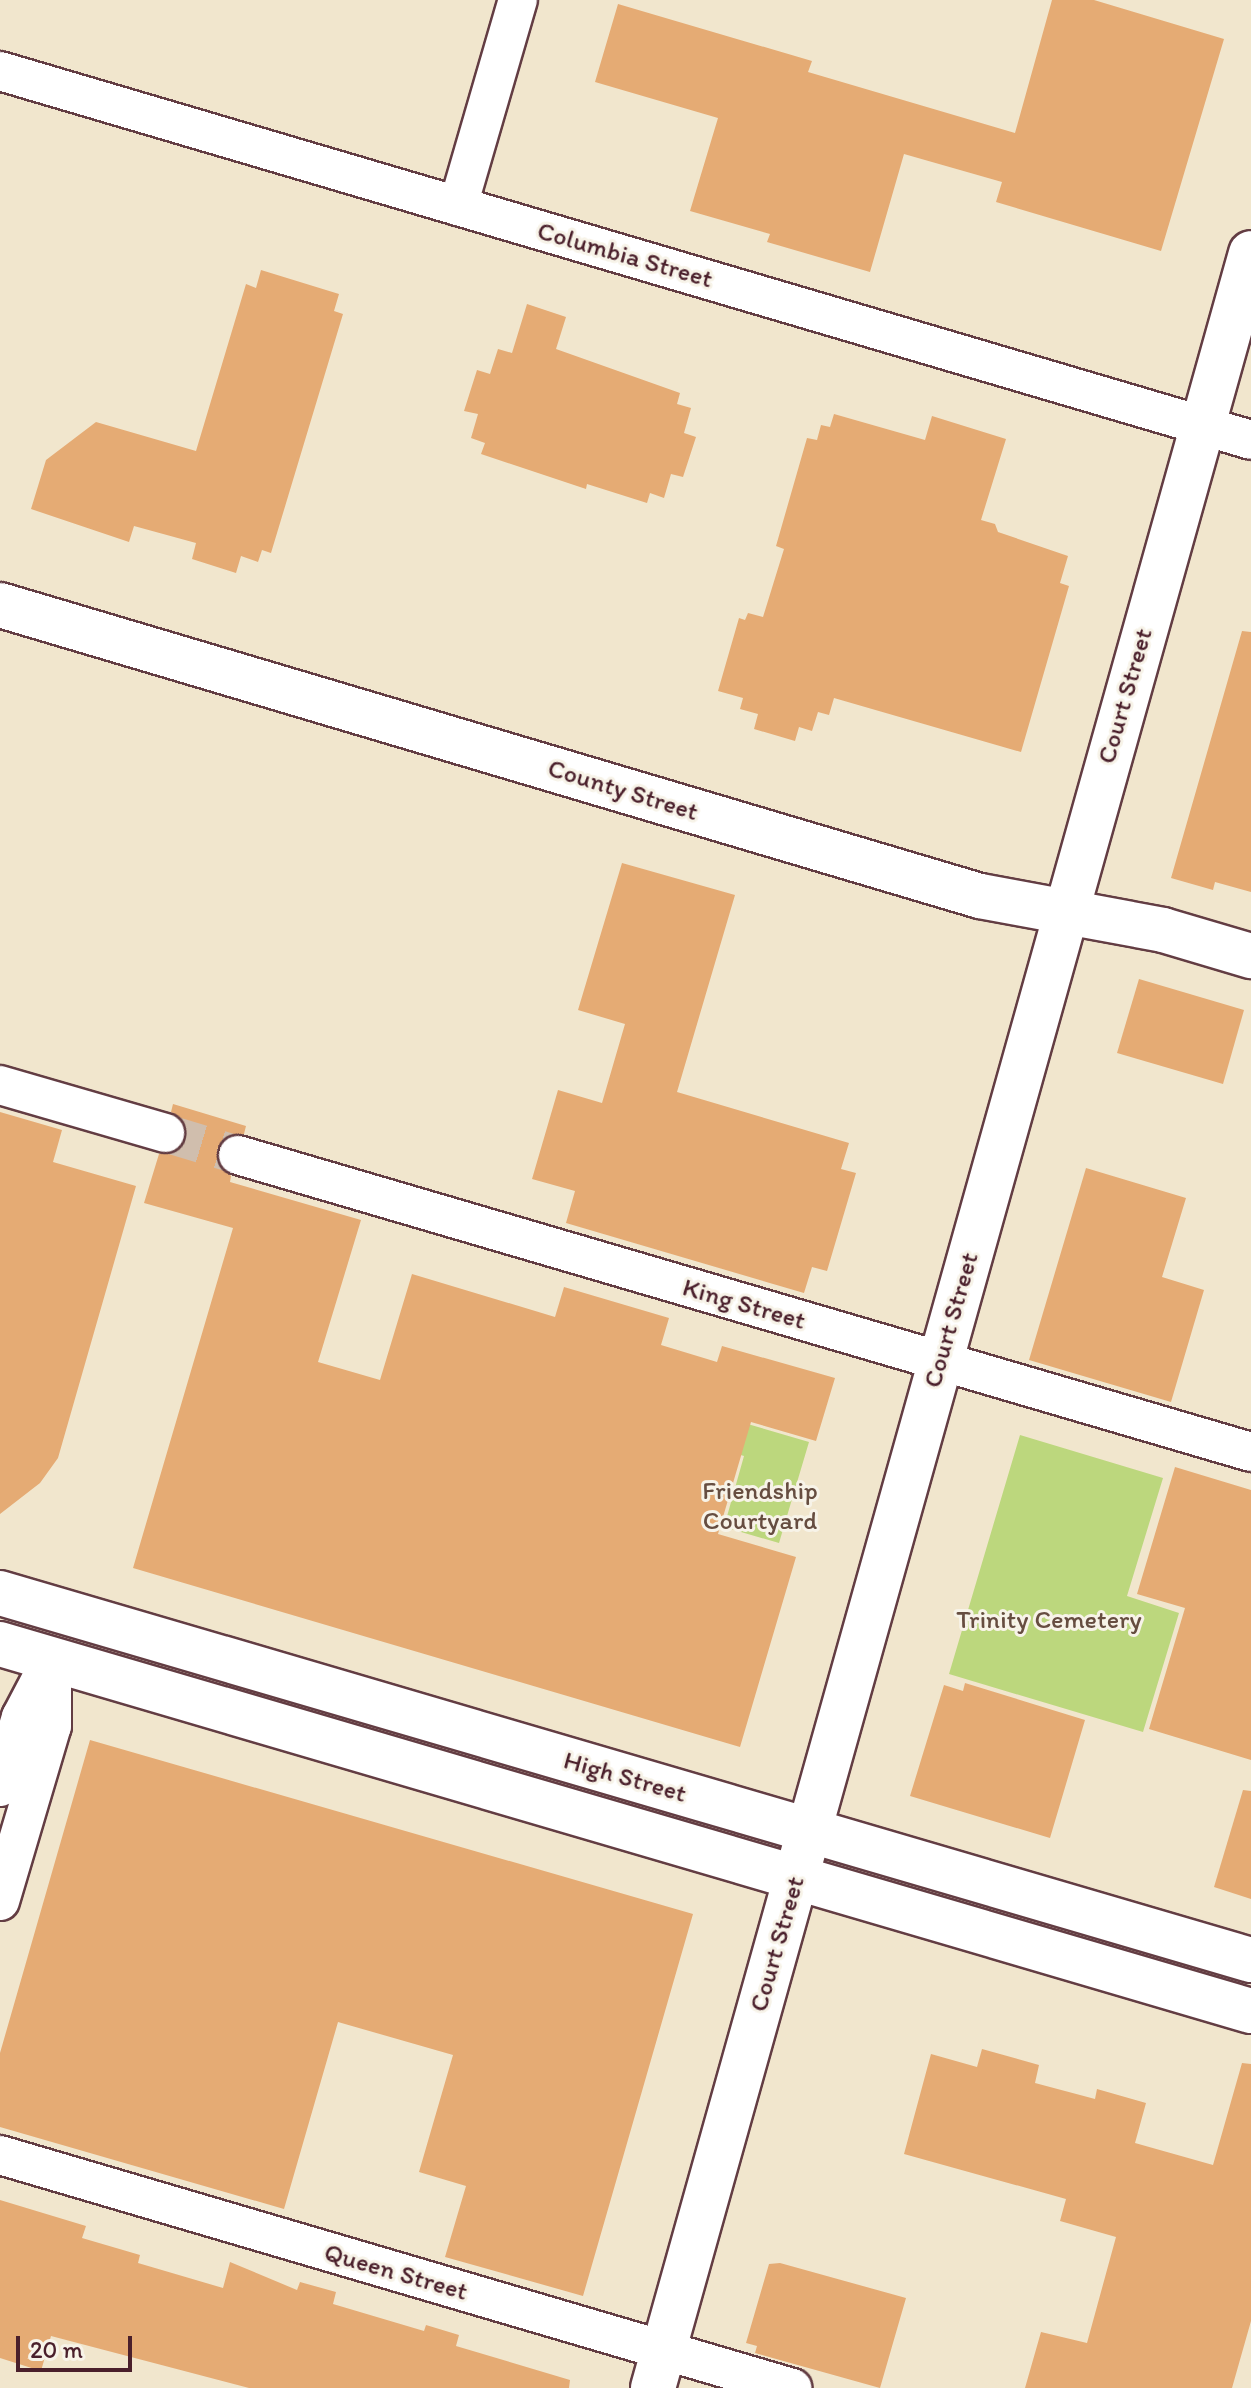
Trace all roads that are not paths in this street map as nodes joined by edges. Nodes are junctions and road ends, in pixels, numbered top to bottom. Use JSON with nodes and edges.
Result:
{"nodes":[{"id":1,"x":518,"y":0,"type":"edge"},
{"id":2,"x":0,"y":71,"type":"edge"},
{"id":3,"x":458,"y":206,"type":"junction"},
{"id":4,"x":1251,"y":253,"type":"edge"},
{"id":5,"x":1203,"y":426,"type":"junction"},
{"id":6,"x":1251,"y":440,"type":"edge"},
{"id":7,"x":0,"y":605,"type":"edge"},
{"id":8,"x":1064,"y":911,"type":"junction"},
{"id":9,"x":1251,"y":956,"type":"edge"},
{"id":10,"x":0,"y":1085,"type":"edge"},
{"id":11,"x":165,"y":1133,"type":"tunnel mouth"},
{"id":12,"x":238,"y":1155,"type":"tunnel mouth"},
{"id":13,"x":939,"y":1361,"type":"junction"},
{"id":14,"x":1251,"y":1452,"type":"edge"},
{"id":15,"x":0,"y":1593,"type":"edge"},
{"id":16,"x":66,"y":1612,"type":"junction"},
{"id":17,"x":0,"y":1644,"type":"edge"},
{"id":18,"x":52,"y":1659,"type":"junction"},
{"id":19,"x":0,"y":1787,"type":"edge"},
{"id":20,"x":809,"y":1831,"type":"junction"},
{"id":21,"x":797,"y":1877,"type":"junction"},
{"id":22,"x":0,"y":1901,"type":"edge"},
{"id":23,"x":1251,"y":1960,"type":"edge"},
{"id":24,"x":1251,"y":2011,"type":"edge"},
{"id":25,"x":0,"y":2155,"type":"edge"},
{"id":26,"x":659,"y":2369,"type":"edge"},
{"id":27,"x":792,"y":2388,"type":"edge"}],
"edges":[{"from":1,"to":3,"type":"street"},
{"from":2,"to":3,"type":"street","name":"Columbia Street"},
{"from":3,"to":5,"type":"street","name":"Columbia Street"},
{"from":4,"to":5,"type":"main road","name":"Court Street"},
{"from":5,"to":6,"type":"street","name":"Columbia Street"},
{"from":5,"to":8,"type":"main road","name":"Court Street"},
{"from":7,"to":8,"type":"main road","name":"County Street"},
{"from":8,"to":9,"type":"main road","name":"County Street"},
{"from":8,"to":13,"type":"main road","name":"Court Street"},
{"from":10,"to":11,"type":"street"},
{"from":12,"to":13,"type":"street","name":"King Street"},
{"from":13,"to":14,"type":"street","name":"King Street"},
{"from":13,"to":20,"type":"main road","name":"Court Street"},
{"from":15,"to":16,"type":"main road","name":"High Street"},
{"from":16,"to":18,"type":"street"},
{"from":16,"to":20,"type":"main road","name":"High Street"},
{"from":17,"to":18,"type":"main road","name":"High Street"},
{"from":18,"to":19,"type":"street"},
{"from":18,"to":21,"type":"main road","name":"High Street"},
{"from":18,"to":22,"type":"street"},
{"from":20,"to":21,"type":"main road","name":"Court Street"},
{"from":20,"to":23,"type":"main road","name":"High Street"},
{"from":21,"to":24,"type":"main road","name":"High Street"},
{"from":21,"to":26,"type":"main road","name":"Court Street"},
{"from":25,"to":26,"type":"street","name":"Queen Street"},
{"from":26,"to":27,"type":"street","name":"Queen Street"}]}
